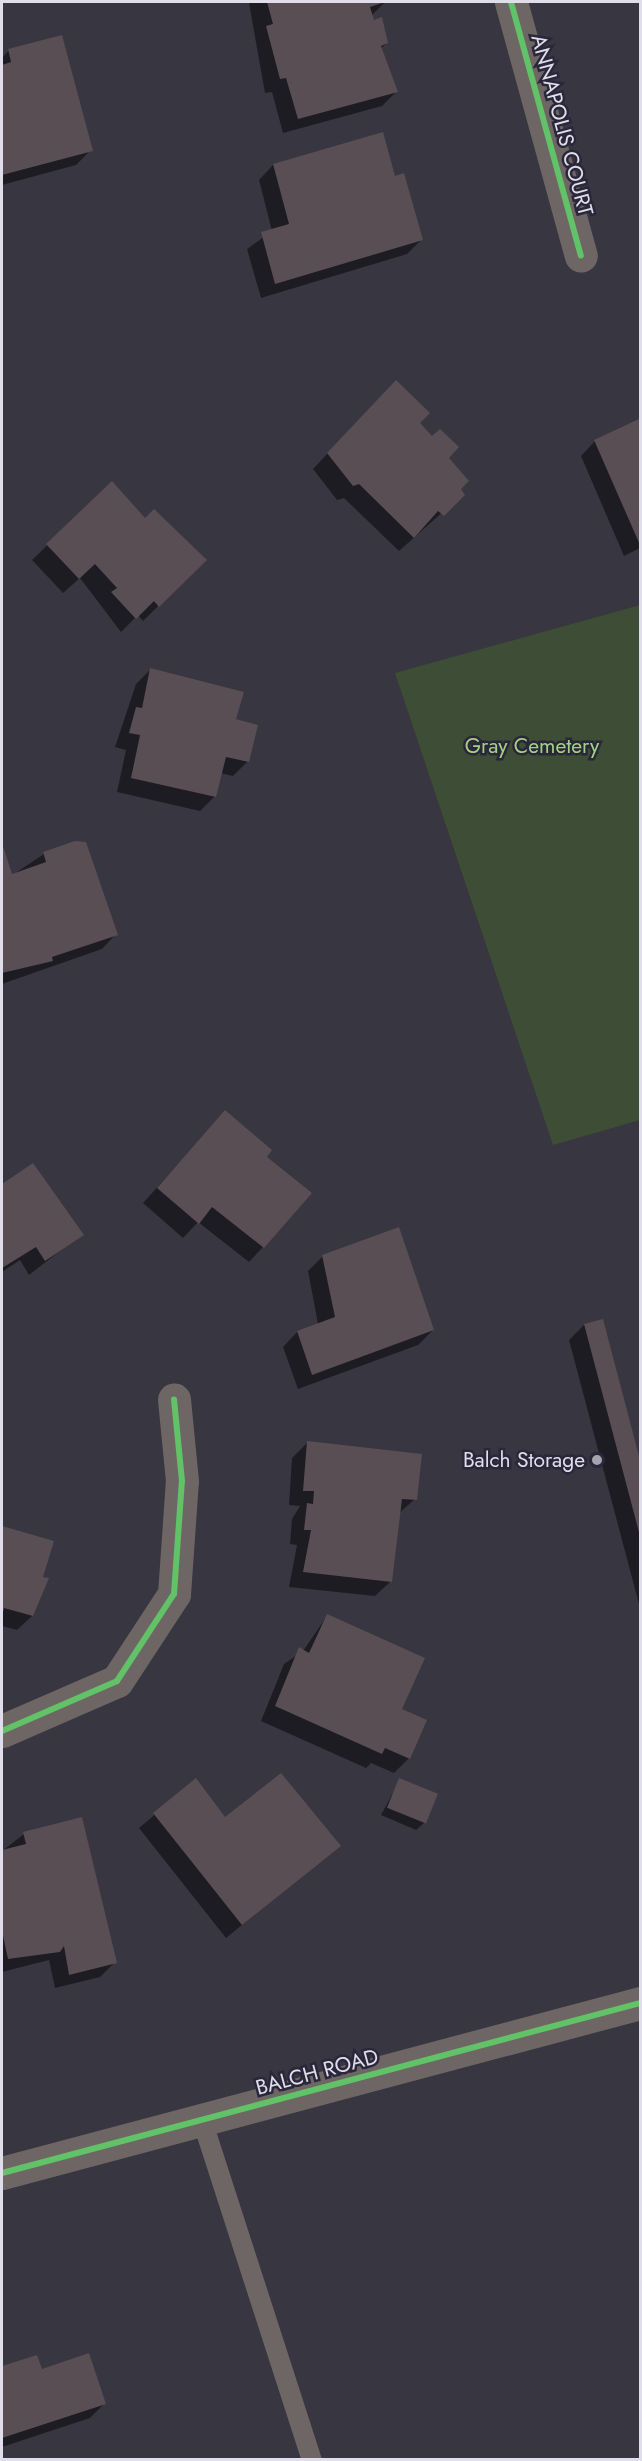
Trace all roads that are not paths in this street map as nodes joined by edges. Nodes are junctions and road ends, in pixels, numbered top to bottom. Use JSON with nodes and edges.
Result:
{"nodes":[{"id":1,"x":511,"y":2,"type":"edge"},
{"id":2,"x":581,"y":256,"type":"dead end"},
{"id":3,"x":174,"y":1399,"type":"dead end"},
{"id":4,"x":2,"y":1731,"type":"edge"},
{"id":5,"x":640,"y":2003,"type":"edge"},
{"id":6,"x":202,"y":2120,"type":"junction"},
{"id":7,"x":2,"y":2173,"type":"edge"},
{"id":8,"x":312,"y":2460,"type":"edge"}],
"edges":[{"from":1,"to":2,"type":"street","name":"ANNAPOLIS COURT"},
{"from":3,"to":4,"type":"street"},
{"from":5,"to":6,"type":"street","name":"BALCH ROAD"},
{"from":6,"to":7,"type":"street","name":"BALCH ROAD"},
{"from":6,"to":8,"type":"lane"}]}
